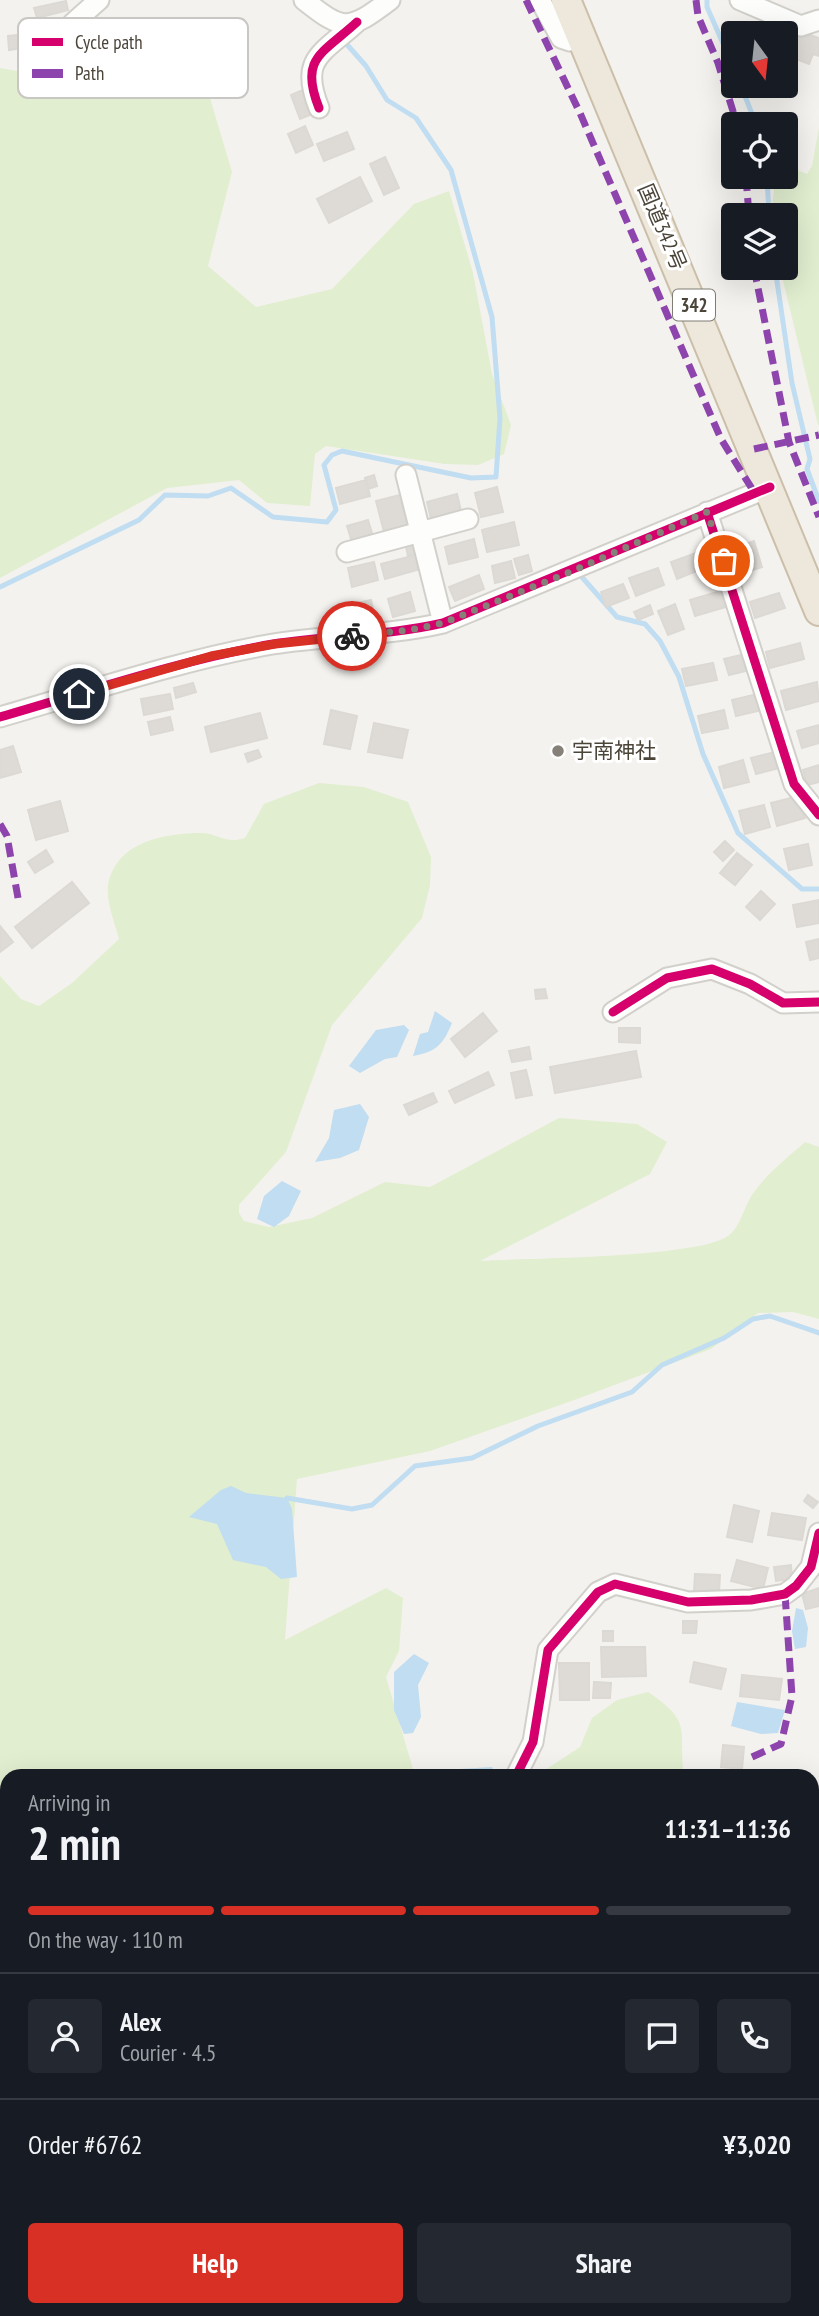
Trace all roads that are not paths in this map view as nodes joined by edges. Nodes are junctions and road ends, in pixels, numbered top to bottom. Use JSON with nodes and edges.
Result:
{"nodes":[{"id":1,"x":99,"y":0,"type":"edge"},
{"id":2,"x":304,"y":0,"type":"edge"},
{"id":3,"x":390,"y":0,"type":"edge"},
{"id":4,"x":540,"y":0,"type":"edge"},
{"id":5,"x":566,"y":0,"type":"edge"},
{"id":6,"x":578,"y":0,"type":"edge"},
{"id":7,"x":740,"y":0,"type":"edge"},
{"id":8,"x":79,"y":18,"type":"edge"},
{"id":9,"x":819,"y":20,"type":"edge"},
{"id":10,"x":357,"y":22,"type":"junction"},
{"id":11,"x":583,"y":36,"type":"junction"},
{"id":12,"x":319,"y":108,"type":"dead end"},
{"id":13,"x":406,"y":475,"type":"dead end"},
{"id":14,"x":770,"y":487,"type":"junction"},
{"id":15,"x":707,"y":512,"type":"junction"},
{"id":16,"x":468,"y":519,"type":"dead end"},
{"id":17,"x":420,"y":532,"type":"junction"},
{"id":18,"x":347,"y":552,"type":"dead end"},
{"id":19,"x":813,"y":583,"type":"edge"},
{"id":20,"x":819,"y":611,"type":"edge"},
{"id":21,"x":443,"y":623,"type":"junction"},
{"id":22,"x":0,"y":717,"type":"edge"},
{"id":23,"x":819,"y":816,"type":"edge"},
{"id":24,"x":819,"y":1002,"type":"edge"},
{"id":25,"x":613,"y":1012,"type":"dead end"},
{"id":26,"x":819,"y":1533,"type":"edge"},
{"id":27,"x":520,"y":1769,"type":"edge"}],
"edges":[{"from":1,"to":8,"type":"street"},
{"from":2,"to":10,"type":"street"},
{"from":3,"to":10,"type":"street"},
{"from":4,"to":11,"type":"street"},
{"from":5,"to":11,"type":"highway","name":"国道342号","number":"342"},
{"from":6,"to":11,"type":"street"},
{"from":7,"to":9,"type":"street"},
{"from":10,"to":12,"type":"street"},
{"from":11,"to":14,"type":"highway","name":"国道342号","number":"342"},
{"from":13,"to":17,"type":"street"},
{"from":14,"to":15,"type":"street"},
{"from":14,"to":19,"type":"highway","name":"国道342号","number":"342"},
{"from":15,"to":21,"type":"street"},
{"from":15,"to":23,"type":"street"},
{"from":16,"to":17,"type":"street"},
{"from":17,"to":18,"type":"street"},
{"from":17,"to":21,"type":"street"},
{"from":19,"to":20,"type":"highway","name":"国道342号","number":"342"},
{"from":21,"to":22,"type":"street"},
{"from":24,"to":25,"type":"street"},
{"from":26,"to":27,"type":"street"}]}
